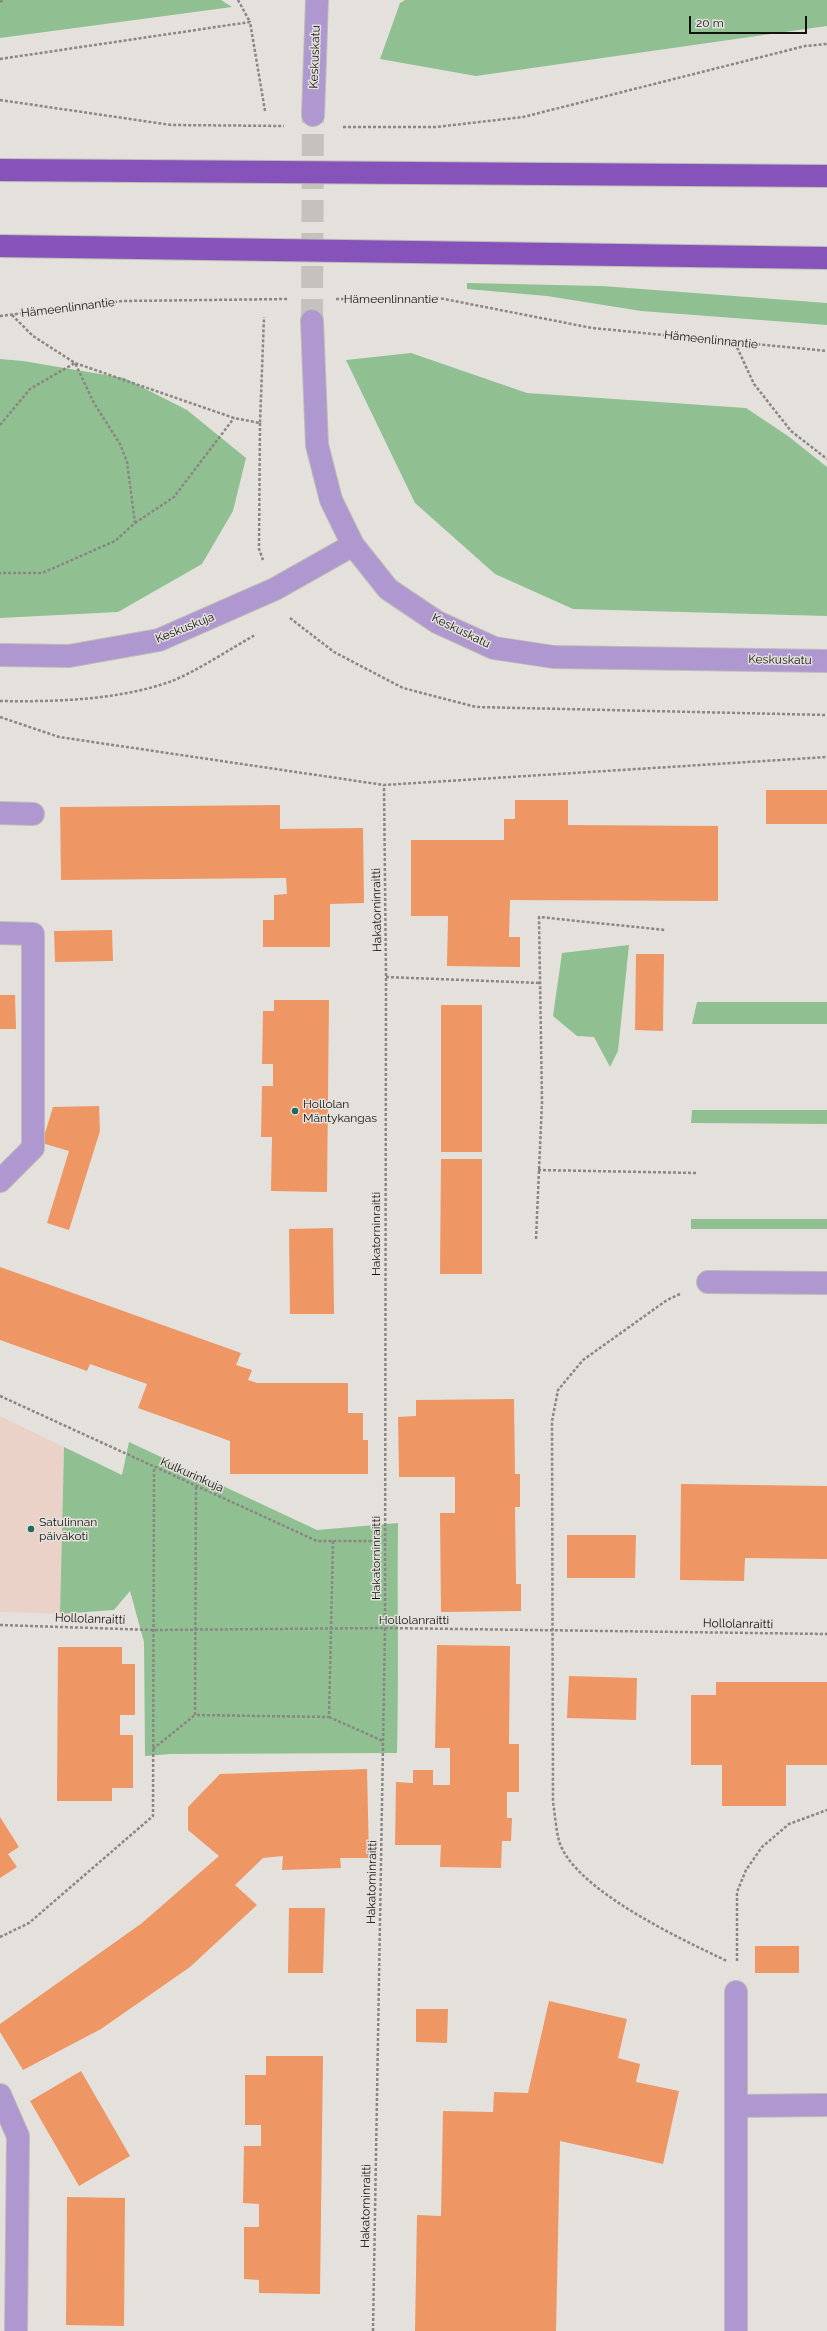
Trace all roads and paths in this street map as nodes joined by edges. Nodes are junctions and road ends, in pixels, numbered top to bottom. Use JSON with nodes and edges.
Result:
{"nodes":[{"id":1,"x":4,"y":0,"type":"edge"},
{"id":2,"x":238,"y":0,"type":"edge"},
{"id":3,"x":317,"y":0,"type":"edge"},
{"id":4,"x":0,"y":2,"type":"edge"},
{"id":5,"x":250,"y":22,"type":"junction"},
{"id":6,"x":827,"y":44,"type":"edge"},
{"id":7,"x":0,"y":59,"type":"edge"},
{"id":8,"x":0,"y":100,"type":"edge"},
{"id":9,"x":265,"y":111,"type":"dead end"},
{"id":10,"x":313,"y":115,"type":"tunnel mouth"},
{"id":11,"x":288,"y":126,"type":"dead end"},
{"id":12,"x":342,"y":126,"type":"dead end"},
{"id":13,"x":0,"y":170,"type":"edge"},
{"id":14,"x":827,"y":176,"type":"edge"},
{"id":15,"x":0,"y":246,"type":"edge"},
{"id":16,"x":827,"y":258,"type":"edge"},
{"id":17,"x":297,"y":299,"type":"dead end"},
{"id":18,"x":328,"y":299,"type":"dead end"},
{"id":19,"x":12,"y":315,"type":"junction"},
{"id":20,"x":0,"y":316,"type":"edge"},
{"id":21,"x":264,"y":317,"type":"dead end"},
{"id":22,"x":312,"y":321,"type":"tunnel mouth"},
{"id":23,"x":735,"y":343,"type":"junction"},
{"id":24,"x":827,"y":351,"type":"edge"},
{"id":25,"x":75,"y":363,"type":"junction"},
{"id":26,"x":234,"y":418,"type":"junction"},
{"id":27,"x":0,"y":425,"type":"edge"},
{"id":28,"x":827,"y":459,"type":"edge"},
{"id":29,"x":135,"y":522,"type":"junction"},
{"id":30,"x":353,"y":545,"type":"junction"},
{"id":31,"x":0,"y":573,"type":"edge"},
{"id":32,"x":0,"y":655,"type":"edge"},
{"id":33,"x":827,"y":661,"type":"edge"},
{"id":34,"x":0,"y":717,"type":"edge"},
{"id":35,"x":827,"y":757,"type":"edge"},
{"id":36,"x":384,"y":785,"type":"junction"},
{"id":37,"x":0,"y":813,"type":"edge"},
{"id":38,"x":33,"y":814,"type":"dead end"},
{"id":39,"x":664,"y":930,"type":"dead end"},
{"id":40,"x":0,"y":933,"type":"edge"},
{"id":41,"x":386,"y":977,"type":"junction"},
{"id":42,"x":540,"y":983,"type":"junction"},
{"id":43,"x":538,"y":1170,"type":"junction"},
{"id":44,"x":697,"y":1173,"type":"dead end"},
{"id":45,"x":0,"y":1181,"type":"edge"},
{"id":46,"x":536,"y":1239,"type":"dead end"},
{"id":47,"x":708,"y":1282,"type":"joint"},
{"id":48,"x":827,"y":1283,"type":"edge"},
{"id":49,"x":0,"y":1396,"type":"edge"},
{"id":50,"x":154,"y":1468,"type":"junction"},
{"id":51,"x":196,"y":1487,"type":"junction"},
{"id":52,"x":333,"y":1540,"type":"junction"},
{"id":53,"x":384,"y":1540,"type":"junction"},
{"id":54,"x":0,"y":1625,"type":"edge"},
{"id":55,"x":385,"y":1628,"type":"junction"},
{"id":56,"x":330,"y":1629,"type":"junction"},
{"id":57,"x":154,"y":1630,"type":"junction"},
{"id":58,"x":195,"y":1630,"type":"junction"},
{"id":59,"x":553,"y":1630,"type":"junction"},
{"id":60,"x":827,"y":1634,"type":"edge"},
{"id":61,"x":195,"y":1715,"type":"junction"},
{"id":62,"x":329,"y":1717,"type":"junction"},
{"id":63,"x":383,"y":1741,"type":"junction"},
{"id":64,"x":153,"y":1749,"type":"junction"},
{"id":65,"x":827,"y":1810,"type":"edge"},
{"id":66,"x":0,"y":1937,"type":"edge"},
{"id":67,"x":736,"y":1966,"type":"junction"},
{"id":68,"x":736,"y":1992,"type":"joint"},
{"id":69,"x":0,"y":2096,"type":"edge"},
{"id":70,"x":827,"y":2105,"type":"edge"},
{"id":71,"x":736,"y":2106,"type":"junction"},
{"id":72,"x":10,"y":2328,"type":"edge"},
{"id":73,"x":373,"y":2331,"type":"edge"},
{"id":74,"x":736,"y":2331,"type":"edge"}],
"edges":[{"from":1,"to":4,"type":"path"},
{"from":2,"to":5,"type":"path"},
{"from":3,"to":10,"type":"street","name":"Keskuskatu"},
{"from":5,"to":7,"type":"path"},
{"from":5,"to":9,"type":"path"},
{"from":6,"to":12,"type":"path"},
{"from":8,"to":11,"type":"path"},
{"from":13,"to":14,"type":"main road"},
{"from":15,"to":16,"type":"main road"},
{"from":17,"to":19,"type":"path","name":"Hämeenlinnantie"},
{"from":18,"to":23,"type":"path","name":"Hämeenlinnantie"},
{"from":19,"to":20,"type":"path","name":"Hämeenlinnantie"},
{"from":19,"to":25,"type":"path"},
{"from":21,"to":26,"type":"path"},
{"from":22,"to":30,"type":"street","name":"Keskuskatu"},
{"from":23,"to":24,"type":"path","name":"Hämeenlinnantie"},
{"from":23,"to":28,"type":"path"},
{"from":25,"to":26,"type":"path"},
{"from":25,"to":27,"type":"path"},
{"from":25,"to":29,"type":"path"},
{"from":26,"to":29,"type":"path"},
{"from":29,"to":31,"type":"path"},
{"from":30,"to":32,"type":"street","name":"Keskuskuja"},
{"from":30,"to":33,"type":"street","name":"Keskuskatu"},
{"from":34,"to":36,"type":"path"},
{"from":35,"to":36,"type":"path"},
{"from":36,"to":41,"type":"path","name":"Hakatorninraitti"},
{"from":37,"to":38,"type":"street"},
{"from":39,"to":42,"type":"path"},
{"from":40,"to":45,"type":"street"},
{"from":41,"to":42,"type":"path"},
{"from":41,"to":53,"type":"path","name":"Hakatorninraitti"},
{"from":42,"to":43,"type":"path"},
{"from":43,"to":44,"type":"path"},
{"from":43,"to":46,"type":"path"},
{"from":47,"to":48,"type":"street"},
{"from":47,"to":59,"type":"path"},
{"from":49,"to":50,"type":"path","name":"Kulkurinkuja"},
{"from":50,"to":51,"type":"path","name":"Kulkurinkuja"},
{"from":50,"to":57,"type":"path"},
{"from":51,"to":52,"type":"path","name":"Kulkurinkuja"},
{"from":51,"to":58,"type":"path"},
{"from":52,"to":53,"type":"path","name":"Kulkurinkuja"},
{"from":52,"to":56,"type":"path"},
{"from":53,"to":55,"type":"path","name":"Hakatorninraitti"},
{"from":54,"to":57,"type":"path","name":"Hollolanraitti"},
{"from":55,"to":56,"type":"path","name":"Hollolanraitti"},
{"from":55,"to":59,"type":"path","name":"Hollolanraitti"},
{"from":55,"to":63,"type":"path","name":"Hakatorninraitti"},
{"from":56,"to":58,"type":"path","name":"Hollolanraitti"},
{"from":56,"to":62,"type":"path"},
{"from":57,"to":58,"type":"path","name":"Hollolanraitti"},
{"from":57,"to":64,"type":"path"},
{"from":58,"to":61,"type":"path"},
{"from":59,"to":60,"type":"path","name":"Hollolanraitti"},
{"from":59,"to":67,"type":"path"},
{"from":61,"to":62,"type":"path"},
{"from":61,"to":64,"type":"path"},
{"from":62,"to":63,"type":"path"},
{"from":63,"to":73,"type":"path","name":"Hakatorninraitti"},
{"from":64,"to":66,"type":"path"},
{"from":65,"to":67,"type":"path"},
{"from":67,"to":68,"type":"path"},
{"from":68,"to":71,"type":"street"},
{"from":69,"to":72,"type":"street"},
{"from":70,"to":71,"type":"street"},
{"from":71,"to":74,"type":"street"}]}
